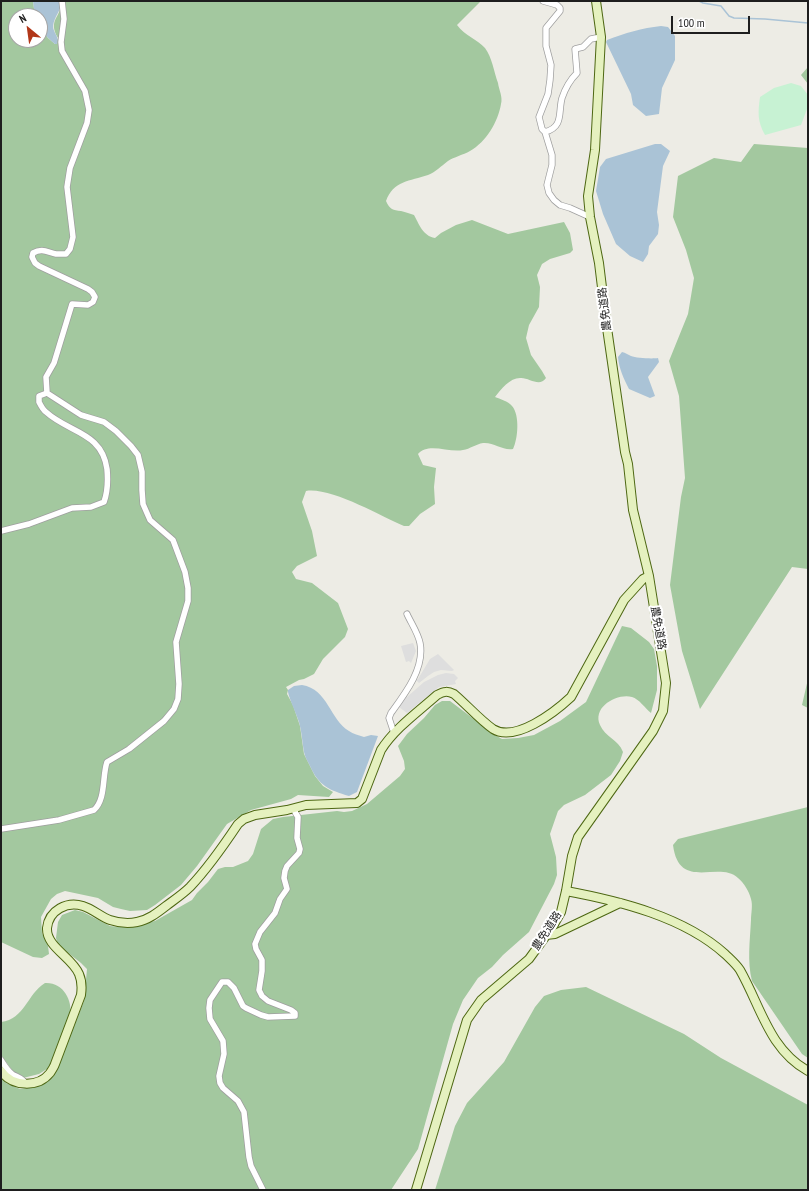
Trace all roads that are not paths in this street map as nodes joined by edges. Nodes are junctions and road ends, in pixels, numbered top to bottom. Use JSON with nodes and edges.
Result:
{"nodes":[{"id":1,"x":62,"y":1,"type":"edge"},
{"id":2,"x":543,"y":1,"type":"edge"},
{"id":3,"x":596,"y":1,"type":"edge"},
{"id":4,"x":601,"y":37,"type":"junction"},
{"id":5,"x":545,"y":132,"type":"junction"},
{"id":6,"x":590,"y":217,"type":"junction"},
{"id":7,"x":47,"y":393,"type":"junction"},
{"id":8,"x":1,"y":531,"type":"edge"},
{"id":9,"x":649,"y":576,"type":"junction"},
{"id":10,"x":407,"y":614,"type":"dead end"},
{"id":11,"x":394,"y":733,"type":"junction"},
{"id":12,"x":296,"y":808,"type":"junction"},
{"id":13,"x":1,"y":829,"type":"edge"},
{"id":14,"x":566,"y":891,"type":"junction"},
{"id":15,"x":620,"y":903,"type":"junction"},
{"id":16,"x":546,"y":935,"type":"junction"},
{"id":17,"x":1,"y":1060,"type":"edge"},
{"id":18,"x":1,"y":1071,"type":"edge"},
{"id":19,"x":808,"y":1071,"type":"edge"},
{"id":20,"x":26,"y":1084,"type":"junction"},
{"id":21,"x":263,"y":1190,"type":"edge"},
{"id":22,"x":416,"y":1190,"type":"edge"}],
"edges":[{"from":1,"to":7,"type":"street"},
{"from":2,"to":5,"type":"street"},
{"from":3,"to":4,"type":"street","name":"農免道路"},
{"from":4,"to":5,"type":"street"},
{"from":4,"to":6,"type":"street","name":"農免道路"},
{"from":5,"to":6,"type":"street"},
{"from":6,"to":9,"type":"street","name":"農免道路"},
{"from":7,"to":8,"type":"street"},
{"from":7,"to":13,"type":"street"},
{"from":9,"to":11,"type":"street"},
{"from":9,"to":14,"type":"street","name":"農免道路"},
{"from":10,"to":11,"type":"street"},
{"from":11,"to":12,"type":"street"},
{"from":12,"to":20,"type":"street"},
{"from":12,"to":21,"type":"street"},
{"from":14,"to":15,"type":"street"},
{"from":14,"to":16,"type":"street","name":"農免道路"},
{"from":15,"to":16,"type":"street"},
{"from":15,"to":19,"type":"street"},
{"from":16,"to":22,"type":"street","name":"農免道路"},
{"from":17,"to":20,"type":"street"},
{"from":18,"to":20,"type":"street"}]}
